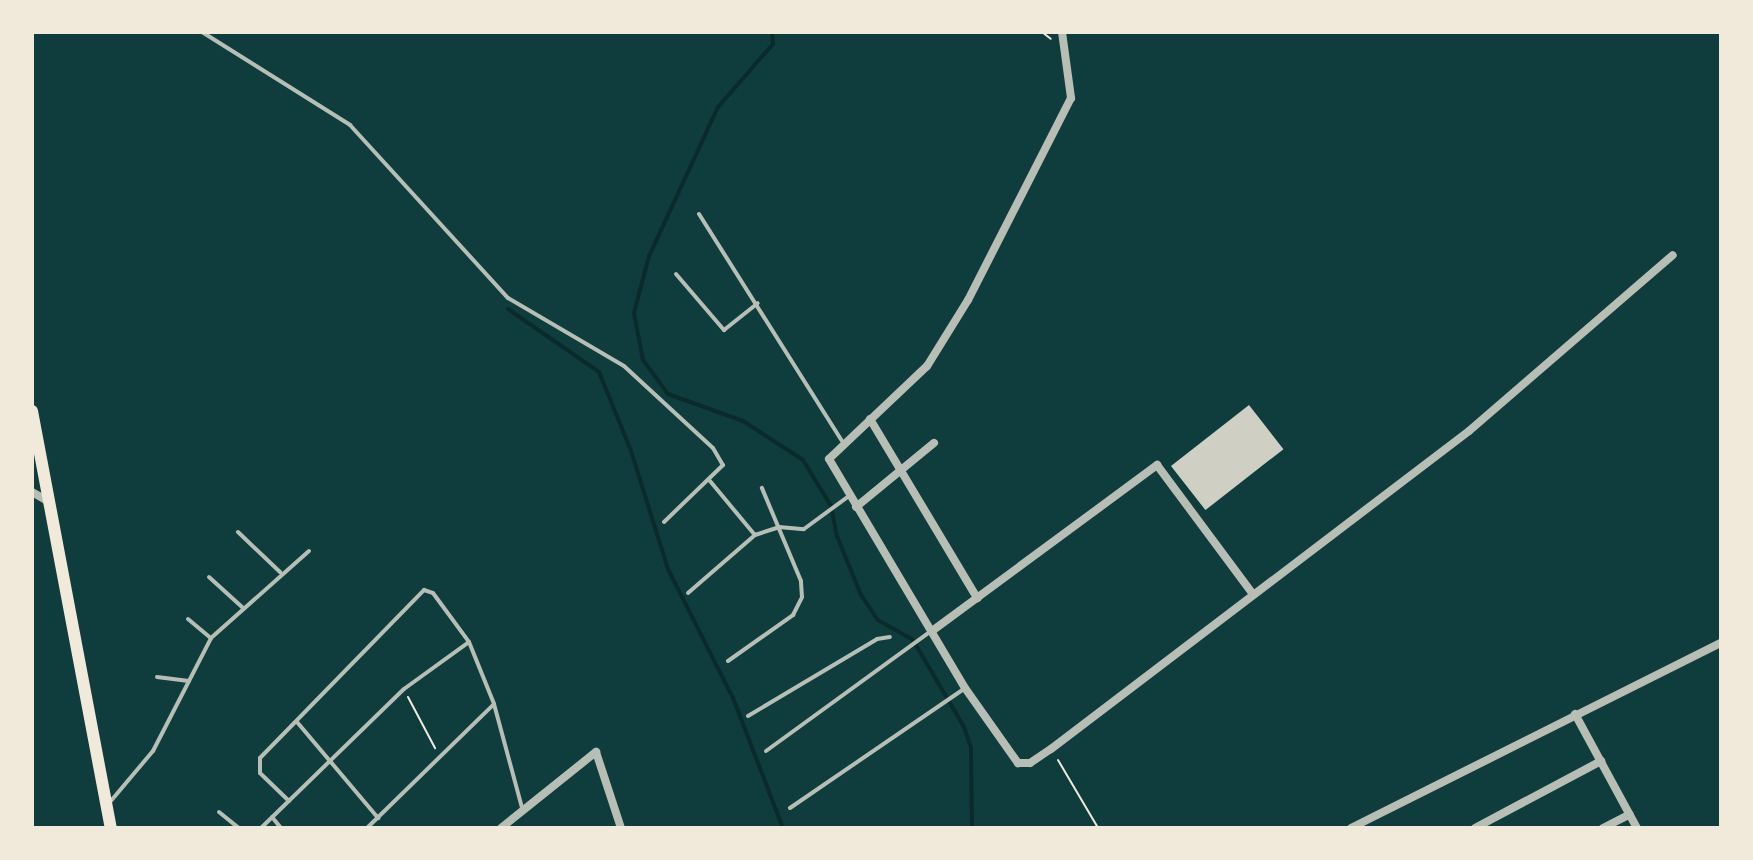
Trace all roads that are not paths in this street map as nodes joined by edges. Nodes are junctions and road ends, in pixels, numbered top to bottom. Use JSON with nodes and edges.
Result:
{"nodes":[{"id":1,"x":202,"y":32,"type":"edge"},
{"id":2,"x":1062,"y":32,"type":"edge"},
{"id":3,"x":699,"y":214,"type":"dead end"},
{"id":4,"x":1673,"y":255,"type":"dead end"},
{"id":5,"x":676,"y":274,"type":"dead end"},
{"id":6,"x":758,"y":303,"type":"junction"},
{"id":7,"x":32,"y":411,"type":"edge"},
{"id":8,"x":870,"y":419,"type":"junction"},
{"id":9,"x":842,"y":441,"type":"junction"},
{"id":10,"x":934,"y":443,"type":"dead end"},
{"id":11,"x":901,"y":470,"type":"junction"},
{"id":12,"x":710,"y":481,"type":"junction"},
{"id":13,"x":762,"y":488,"type":"dead end"},
{"id":14,"x":32,"y":492,"type":"edge"},
{"id":15,"x":849,"y":496,"type":"junction"},
{"id":16,"x":49,"y":502,"type":"junction"},
{"id":17,"x":856,"y":507,"type":"junction"},
{"id":18,"x":664,"y":522,"type":"dead end"},
{"id":19,"x":779,"y":527,"type":"junction"},
{"id":20,"x":238,"y":532,"type":"dead end"},
{"id":21,"x":755,"y":535,"type":"junction"},
{"id":22,"x":309,"y":551,"type":"dead end"},
{"id":23,"x":280,"y":572,"type":"junction"},
{"id":24,"x":209,"y":577,"type":"dead end"},
{"id":25,"x":688,"y":593,"type":"dead end"},
{"id":26,"x":1252,"y":593,"type":"junction"},
{"id":27,"x":977,"y":598,"type":"junction"},
{"id":28,"x":242,"y":607,"type":"junction"},
{"id":29,"x":188,"y":619,"type":"dead end"},
{"id":30,"x":932,"y":631,"type":"junction"},
{"id":31,"x":890,"y":637,"type":"dead end"},
{"id":32,"x":211,"y":638,"type":"junction"},
{"id":33,"x":469,"y":642,"type":"junction"},
{"id":34,"x":1721,"y":643,"type":"edge"},
{"id":35,"x":728,"y":661,"type":"dead end"},
{"id":36,"x":157,"y":677,"type":"dead end"},
{"id":37,"x":189,"y":681,"type":"junction"},
{"id":38,"x":965,"y":688,"type":"junction"},
{"id":39,"x":494,"y":704,"type":"junction"},
{"id":40,"x":1575,"y":714,"type":"junction"},
{"id":41,"x":748,"y":716,"type":"dead end"},
{"id":42,"x":297,"y":722,"type":"junction"},
{"id":43,"x":766,"y":751,"type":"dead end"},
{"id":44,"x":333,"y":758,"type":"junction"},
{"id":45,"x":1601,"y":761,"type":"junction"},
{"id":46,"x":289,"y":801,"type":"junction"},
{"id":47,"x":107,"y":805,"type":"junction"},
{"id":48,"x":790,"y":808,"type":"dead end"},
{"id":49,"x":522,"y":811,"type":"junction"},
{"id":50,"x":219,"y":812,"type":"dead end"},
{"id":51,"x":1630,"y":814,"type":"junction"},
{"id":52,"x":272,"y":817,"type":"junction"},
{"id":53,"x":378,"y":818,"type":"junction"},
{"id":54,"x":111,"y":828,"type":"edge"},
{"id":55,"x":239,"y":828,"type":"edge"},
{"id":56,"x":261,"y":828,"type":"edge"},
{"id":57,"x":281,"y":828,"type":"edge"},
{"id":58,"x":367,"y":828,"type":"edge"},
{"id":59,"x":501,"y":828,"type":"edge"},
{"id":60,"x":621,"y":828,"type":"edge"},
{"id":61,"x":1351,"y":828,"type":"edge"},
{"id":62,"x":1475,"y":828,"type":"edge"},
{"id":63,"x":1603,"y":828,"type":"edge"},
{"id":64,"x":1637,"y":828,"type":"edge"}],
"edges":[{"from":1,"to":12,"type":"lane"},
{"from":2,"to":8,"type":"street"},
{"from":3,"to":6,"type":"lane"},
{"from":4,"to":26,"type":"street"},
{"from":5,"to":6,"type":"lane"},
{"from":6,"to":9,"type":"lane"},
{"from":7,"to":16,"type":"main road"},
{"from":8,"to":9,"type":"street"},
{"from":8,"to":11,"type":"street"},
{"from":9,"to":15,"type":"street"},
{"from":10,"to":11,"type":"street"},
{"from":11,"to":17,"type":"street"},
{"from":11,"to":27,"type":"street"},
{"from":12,"to":18,"type":"lane"},
{"from":12,"to":21,"type":"lane"},
{"from":13,"to":19,"type":"lane"},
{"from":14,"to":16,"type":"street"},
{"from":15,"to":17,"type":"street"},
{"from":15,"to":19,"type":"lane"},
{"from":16,"to":47,"type":"main road"},
{"from":17,"to":30,"type":"street"},
{"from":19,"to":21,"type":"lane"},
{"from":19,"to":35,"type":"lane"},
{"from":20,"to":23,"type":"lane"},
{"from":21,"to":25,"type":"lane"},
{"from":22,"to":23,"type":"lane"},
{"from":23,"to":28,"type":"lane"},
{"from":24,"to":28,"type":"lane"},
{"from":26,"to":27,"type":"street"},
{"from":26,"to":38,"type":"street"},
{"from":27,"to":30,"type":"street"},
{"from":28,"to":32,"type":"lane"},
{"from":29,"to":32,"type":"lane"},
{"from":30,"to":38,"type":"street"},
{"from":30,"to":43,"type":"lane"},
{"from":31,"to":41,"type":"lane"},
{"from":32,"to":37,"type":"lane"},
{"from":33,"to":39,"type":"lane"},
{"from":33,"to":42,"type":"lane"},
{"from":33,"to":44,"type":"lane"},
{"from":34,"to":40,"type":"street"},
{"from":36,"to":37,"type":"lane"},
{"from":37,"to":47,"type":"lane"},
{"from":38,"to":48,"type":"lane"},
{"from":39,"to":49,"type":"lane"},
{"from":39,"to":53,"type":"lane"},
{"from":40,"to":45,"type":"street"},
{"from":40,"to":61,"type":"street"},
{"from":42,"to":44,"type":"lane"},
{"from":42,"to":46,"type":"lane"},
{"from":44,"to":46,"type":"lane"},
{"from":44,"to":53,"type":"lane"},
{"from":45,"to":51,"type":"street"},
{"from":45,"to":62,"type":"street"},
{"from":46,"to":52,"type":"lane"},
{"from":47,"to":54,"type":"main road"},
{"from":49,"to":59,"type":"street"},
{"from":49,"to":60,"type":"street"},
{"from":50,"to":55,"type":"lane"},
{"from":51,"to":63,"type":"street"},
{"from":51,"to":64,"type":"street"},
{"from":52,"to":56,"type":"lane"},
{"from":52,"to":57,"type":"lane"},
{"from":53,"to":58,"type":"lane"}]}
